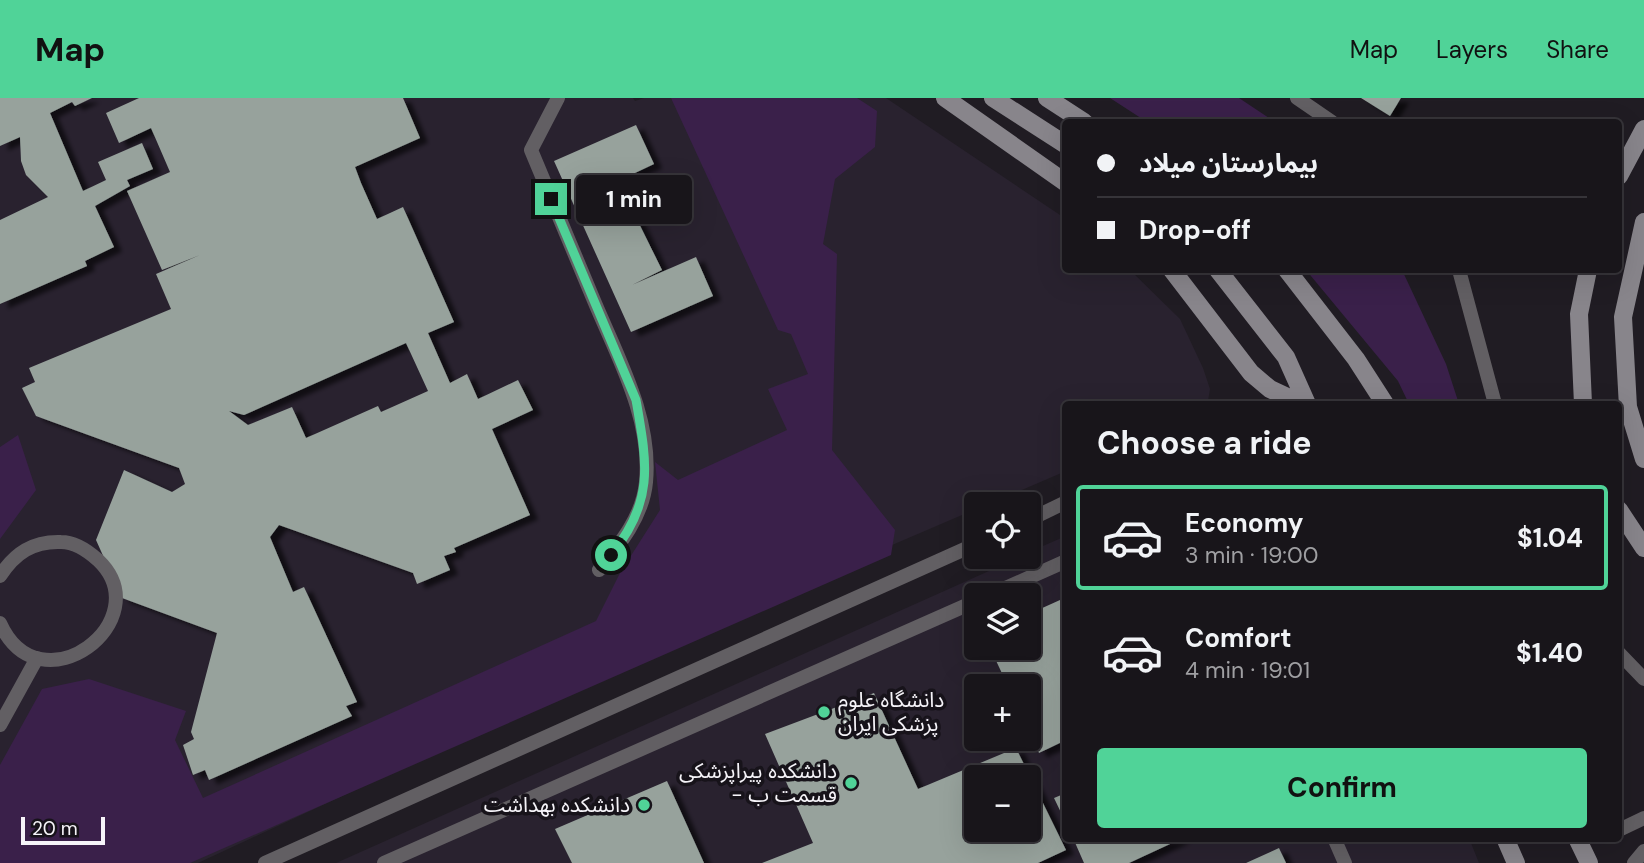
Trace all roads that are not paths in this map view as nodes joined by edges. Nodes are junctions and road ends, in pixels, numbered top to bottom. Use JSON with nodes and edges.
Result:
{"nodes":[{"id":1,"x":558,"y":98,"type":"edge"},
{"id":2,"x":945,"y":98,"type":"edge"},
{"id":3,"x":993,"y":98,"type":"edge"},
{"id":4,"x":1047,"y":98,"type":"edge"},
{"id":5,"x":1297,"y":98,"type":"edge"},
{"id":6,"x":1079,"y":119,"type":"edge"},
{"id":7,"x":1328,"y":119,"type":"edge"},
{"id":8,"x":1644,"y":128,"type":"edge"},
{"id":9,"x":1062,"y":142,"type":"edge"},
{"id":10,"x":1622,"y":170,"type":"edge"},
{"id":11,"x":1062,"y":180,"type":"edge"},
{"id":12,"x":1644,"y":222,"type":"edge"},
{"id":13,"x":1174,"y":273,"type":"edge"},
{"id":14,"x":1220,"y":273,"type":"edge"},
{"id":15,"x":1289,"y":273,"type":"edge"},
{"id":16,"x":1460,"y":273,"type":"edge"},
{"id":17,"x":1587,"y":273,"type":"edge"},
{"id":18,"x":1296,"y":401,"type":"edge"},
{"id":19,"x":1306,"y":401,"type":"edge"},
{"id":20,"x":1383,"y":401,"type":"edge"},
{"id":21,"x":1494,"y":401,"type":"edge"},
{"id":22,"x":1583,"y":401,"type":"edge"},
{"id":23,"x":1644,"y":459,"type":"edge"},
{"id":24,"x":1062,"y":504,"type":"edge"},
{"id":25,"x":1041,"y":514,"type":"edge"},
{"id":26,"x":1622,"y":515,"type":"edge"},
{"id":27,"x":1644,"y":548,"type":"edge"},
{"id":28,"x":964,"y":549,"type":"edge"},
{"id":29,"x":1062,"y":563,"type":"edge"},
{"id":30,"x":599,"y":570,"type":"dead end"},
{"id":31,"x":0,"y":576,"type":"edge"},
{"id":32,"x":1016,"y":583,"type":"edge"},
{"id":33,"x":964,"y":606,"type":"edge"},
{"id":34,"x":2,"y":634,"type":"edge"},
{"id":35,"x":1622,"y":656,"type":"edge"},
{"id":36,"x":37,"y":658,"type":"junction"},
{"id":37,"x":1644,"y":679,"type":"edge"},
{"id":38,"x":0,"y":725,"type":"edge"},
{"id":39,"x":1644,"y":818,"type":"edge"},
{"id":40,"x":1622,"y":829,"type":"edge"},
{"id":41,"x":1336,"y":842,"type":"edge"},
{"id":42,"x":1506,"y":842,"type":"edge"},
{"id":43,"x":1579,"y":842,"type":"edge"},
{"id":44,"x":1644,"y":851,"type":"edge"},
{"id":45,"x":265,"y":863,"type":"edge"},
{"id":46,"x":384,"y":863,"type":"edge"},
{"id":47,"x":1345,"y":863,"type":"edge"},
{"id":48,"x":1516,"y":863,"type":"edge"},
{"id":49,"x":1589,"y":863,"type":"edge"},
{"id":50,"x":1634,"y":863,"type":"edge"}],
"edges":[{"from":1,"to":30,"type":"lane"},
{"from":2,"to":11,"type":"main road"},
{"from":3,"to":9,"type":"main road"},
{"from":4,"to":6,"type":"main road"},
{"from":5,"to":7,"type":"lane"},
{"from":8,"to":10,"type":"main road"},
{"from":12,"to":23,"type":"main road"},
{"from":13,"to":18,"type":"main road"},
{"from":14,"to":19,"type":"main road"},
{"from":15,"to":20,"type":"main road"},
{"from":16,"to":21,"type":"lane"},
{"from":17,"to":22,"type":"main road"},
{"from":24,"to":25,"type":"lane"},
{"from":26,"to":27,"type":"main road"},
{"from":28,"to":45,"type":"lane"},
{"from":29,"to":32,"type":"lane"},
{"from":31,"to":36,"type":"lane"},
{"from":33,"to":46,"type":"lane"},
{"from":34,"to":36,"type":"lane"},
{"from":35,"to":37,"type":"lane"},
{"from":36,"to":38,"type":"lane"},
{"from":39,"to":40,"type":"lane"},
{"from":41,"to":47,"type":"lane"},
{"from":42,"to":48,"type":"main road"},
{"from":43,"to":49,"type":"main road"},
{"from":44,"to":50,"type":"lane"}]}
